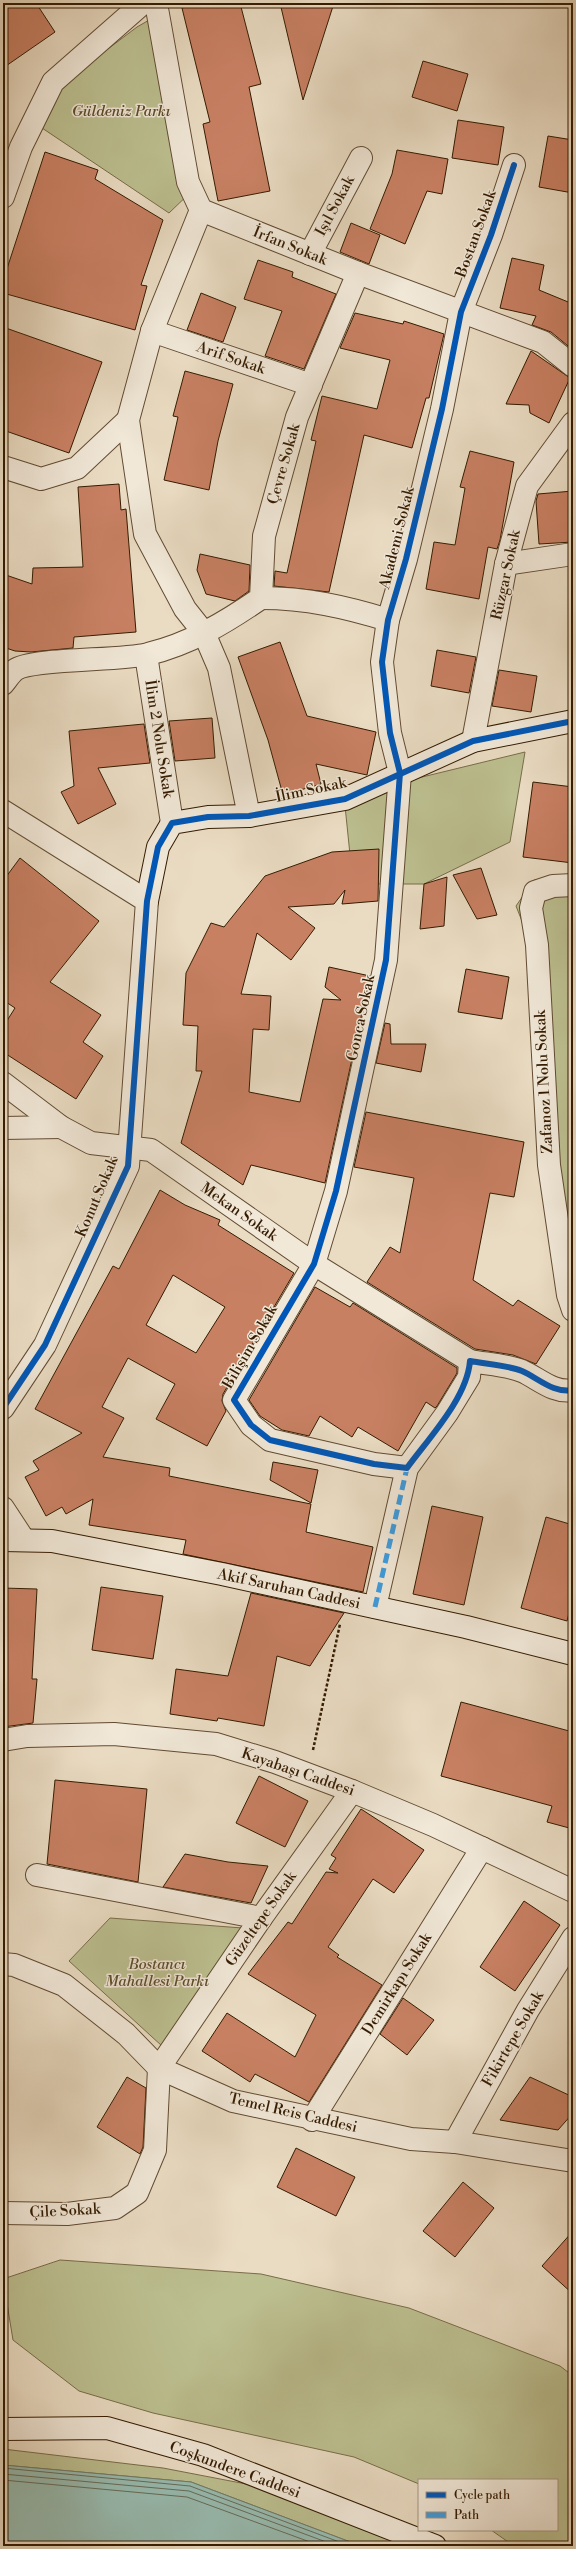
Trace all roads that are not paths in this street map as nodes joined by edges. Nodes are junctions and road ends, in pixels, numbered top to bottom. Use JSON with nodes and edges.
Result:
{"nodes":[{"id":1,"x":143,"y":3,"type":"edge"},
{"id":2,"x":156,"y":3,"type":"edge"},
{"id":3,"x":361,"y":158,"type":"dead end"},
{"id":4,"x":514,"y":165,"type":"dead end"},
{"id":5,"x":3,"y":197,"type":"edge"},
{"id":6,"x":201,"y":210,"type":"junction"},
{"id":7,"x":310,"y":254,"type":"junction"},
{"id":8,"x":358,"y":273,"type":"junction"},
{"id":9,"x":461,"y":312,"type":"junction"},
{"id":10,"x":152,"y":331,"type":"junction"},
{"id":11,"x":573,"y":366,"type":"edge"},
{"id":12,"x":311,"y":385,"type":"junction"},
{"id":13,"x":128,"y":420,"type":"junction"},
{"id":14,"x":573,"y":423,"type":"edge"},
{"id":15,"x":3,"y":467,"type":"edge"},
{"id":16,"x":573,"y":554,"type":"edge"},
{"id":17,"x":506,"y":564,"type":"junction"},
{"id":18,"x":262,"y":598,"type":"junction"},
{"id":19,"x":388,"y":620,"type":"junction"},
{"id":20,"x":204,"y":633,"type":"junction"},
{"id":21,"x":146,"y":655,"type":"junction"},
{"id":22,"x":3,"y":684,"type":"edge"},
{"id":23,"x":573,"y":721,"type":"edge"},
{"id":24,"x":473,"y":741,"type":"junction"},
{"id":25,"x":400,"y":772,"type":"junction"},
{"id":26,"x":3,"y":811,"type":"edge"},
{"id":27,"x":249,"y":816,"type":"junction"},
{"id":28,"x":172,"y":823,"type":"junction"},
{"id":29,"x":573,"y":885,"type":"edge"},
{"id":30,"x":146,"y":902,"type":"junction"},
{"id":31,"x":3,"y":1083,"type":"edge"},
{"id":32,"x":61,"y":1127,"type":"junction"},
{"id":33,"x":3,"y":1128,"type":"edge"},
{"id":34,"x":130,"y":1148,"type":"junction"},
{"id":35,"x":314,"y":1264,"type":"junction"},
{"id":36,"x":573,"y":1310,"type":"edge"},
{"id":37,"x":470,"y":1361,"type":"junction"},
{"id":38,"x":573,"y":1390,"type":"edge"},
{"id":39,"x":3,"y":1408,"type":"edge"},
{"id":40,"x":407,"y":1468,"type":"junction"},
{"id":41,"x":3,"y":1508,"type":"edge"},
{"id":42,"x":13,"y":1540,"type":"edge"},
{"id":43,"x":375,"y":1607,"type":"junction"},
{"id":44,"x":573,"y":1654,"type":"edge"},
{"id":45,"x":3,"y":1740,"type":"edge"},
{"id":46,"x":352,"y":1791,"type":"junction"},
{"id":47,"x":482,"y":1848,"type":"junction"},
{"id":48,"x":37,"y":1875,"type":"dead end"},
{"id":49,"x":573,"y":1890,"type":"edge"},
{"id":50,"x":261,"y":1918,"type":"junction"},
{"id":51,"x":573,"y":1938,"type":"edge"},
{"id":52,"x":3,"y":1964,"type":"edge"},
{"id":53,"x":159,"y":2068,"type":"junction"},
{"id":54,"x":312,"y":2120,"type":"junction"},
{"id":55,"x":455,"y":2142,"type":"junction"},
{"id":56,"x":573,"y":2161,"type":"edge"},
{"id":57,"x":3,"y":2213,"type":"edge"},
{"id":58,"x":3,"y":2429,"type":"edge"},
{"id":59,"x":435,"y":2546,"type":"edge"}],
"edges":[{"from":1,"to":5,"type":"street"},
{"from":2,"to":6,"type":"street"},
{"from":3,"to":7,"type":"street","name":"Işıl Sokak"},
{"from":4,"to":9,"type":"street","name":"Bostan Sokak"},
{"from":6,"to":7,"type":"street","name":"İrfan Sokak"},
{"from":6,"to":10,"type":"street"},
{"from":7,"to":8,"type":"street","name":"İrfan Sokak"},
{"from":8,"to":9,"type":"street","name":"İrfan Sokak"},
{"from":8,"to":12,"type":"street","name":"Çevre Sokak"},
{"from":9,"to":11,"type":"street","name":"İrfan Sokak"},
{"from":9,"to":19,"type":"street","name":"Akademi Sokak"},
{"from":10,"to":12,"type":"street","name":"Arif Sokak"},
{"from":10,"to":13,"type":"street"},
{"from":12,"to":18,"type":"street","name":"Çevre Sokak"},
{"from":13,"to":15,"type":"street"},
{"from":13,"to":20,"type":"street"},
{"from":14,"to":17,"type":"street","name":"Rüzgar Sokak"},
{"from":16,"to":17,"type":"street"},
{"from":17,"to":24,"type":"street","name":"Rüzgar Sokak"},
{"from":18,"to":19,"type":"street"},
{"from":18,"to":20,"type":"street"},
{"from":19,"to":25,"type":"street","name":"Akademi Sokak"},
{"from":20,"to":21,"type":"street"},
{"from":20,"to":27,"type":"street"},
{"from":21,"to":22,"type":"street"},
{"from":21,"to":28,"type":"street","name":"İlim 2 Nolu Sokak"},
{"from":23,"to":24,"type":"street","name":"İlim Sokak"},
{"from":24,"to":25,"type":"street","name":"İlim Sokak"},
{"from":25,"to":27,"type":"street","name":"İlim Sokak"},
{"from":25,"to":35,"type":"street","name":"Gonca Sokak"},
{"from":26,"to":30,"type":"street"},
{"from":27,"to":28,"type":"street","name":"İlim Sokak"},
{"from":28,"to":30,"type":"street"},
{"from":29,"to":36,"type":"street","name":"Zafanoz 1 Nolu Sokak"},
{"from":30,"to":34,"type":"street","name":"Konut Sokak"},
{"from":31,"to":32,"type":"street","name":"Mekan Sokak"},
{"from":32,"to":33,"type":"street"},
{"from":32,"to":34,"type":"street","name":"Mekan Sokak"},
{"from":34,"to":35,"type":"street","name":"Mekan Sokak"},
{"from":34,"to":39,"type":"street","name":"Konut Sokak"},
{"from":35,"to":37,"type":"street","name":"Mekan Sokak"},
{"from":35,"to":40,"type":"street","name":"Bilişim Sokak"},
{"from":37,"to":38,"type":"street"},
{"from":37,"to":40,"type":"street"},
{"from":40,"to":43,"type":"street"},
{"from":41,"to":42,"type":"street"},
{"from":42,"to":43,"type":"street","name":"Akif Saruhan Caddesi"},
{"from":43,"to":44,"type":"street","name":"Akif Saruhan Caddesi"},
{"from":45,"to":46,"type":"street","name":"Kayabaşı Caddesi"},
{"from":46,"to":47,"type":"street","name":"Kayabaşı Caddesi"},
{"from":46,"to":50,"type":"street","name":"Güzeltepe Sokak"},
{"from":47,"to":49,"type":"street","name":"Kayabaşı Caddesi"},
{"from":47,"to":54,"type":"street","name":"Demirkapı Sokak"},
{"from":48,"to":50,"type":"street"},
{"from":50,"to":53,"type":"street","name":"Güzeltepe Sokak"},
{"from":51,"to":55,"type":"street","name":"Fikirtepe Sokak"},
{"from":52,"to":53,"type":"street","name":"Temel Reis Caddesi"},
{"from":53,"to":54,"type":"street","name":"Temel Reis Caddesi"},
{"from":53,"to":57,"type":"street","name":"Çile Sokak"},
{"from":54,"to":55,"type":"street","name":"Temel Reis Caddesi"},
{"from":55,"to":56,"type":"street","name":"Temel Reis Caddesi"},
{"from":58,"to":59,"type":"street","name":"Coşkundere Caddesi"}]}
